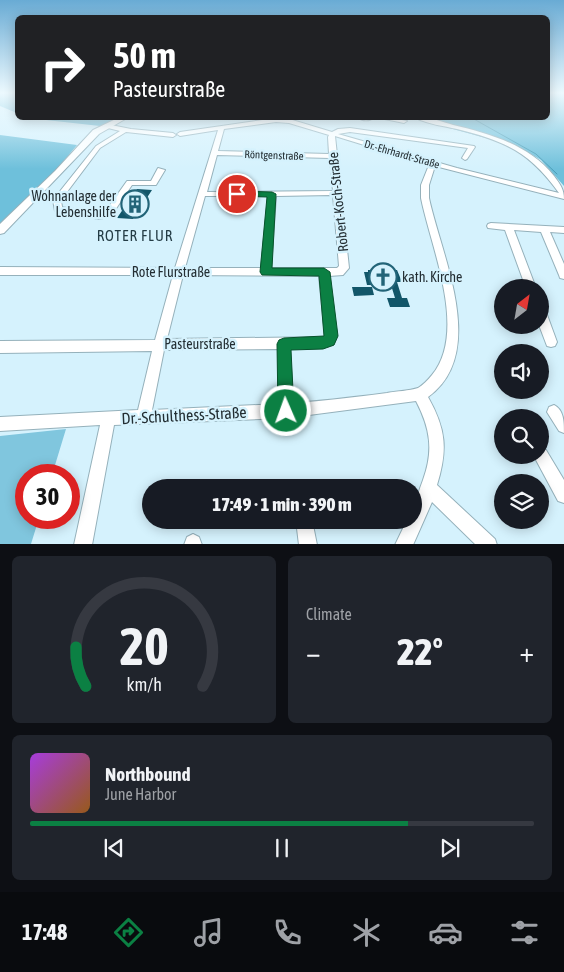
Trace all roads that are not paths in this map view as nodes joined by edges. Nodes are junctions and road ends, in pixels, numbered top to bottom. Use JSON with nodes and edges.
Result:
{"nodes":[{"id":1,"x":119,"y":120,"type":"edge"},
{"id":2,"x":284,"y":120,"type":"edge"},
{"id":3,"x":295,"y":120,"type":"edge"},
{"id":4,"x":397,"y":120,"type":"edge"},
{"id":5,"x":426,"y":120,"type":"edge"},
{"id":6,"x":404,"y":121,"type":"dead end"},
{"id":7,"x":268,"y":122,"type":"junction"},
{"id":8,"x":106,"y":126,"type":"junction"},
{"id":9,"x":268,"y":129,"type":"dead end"},
{"id":10,"x":125,"y":130,"type":"junction"},
{"id":11,"x":221,"y":130,"type":"junction"},
{"id":12,"x":332,"y":134,"type":"junction"},
{"id":13,"x":215,"y":153,"type":"junction"},
{"id":14,"x":333,"y":156,"type":"junction"},
{"id":15,"x":433,"y":163,"type":"junction"},
{"id":16,"x":161,"y":170,"type":"dead end"},
{"id":17,"x":459,"y":171,"type":"junction"},
{"id":18,"x":337,"y":193,"type":"junction"},
{"id":19,"x":203,"y":194,"type":"junction"},
{"id":20,"x":272,"y":194,"type":"junction"},
{"id":21,"x":564,"y":196,"type":"edge"},
{"id":22,"x":491,"y":226,"type":"dead end"},
{"id":23,"x":508,"y":227,"type":"junction"},
{"id":24,"x":544,"y":229,"type":"junction"},
{"id":25,"x":0,"y":230,"type":"edge"},
{"id":26,"x":564,"y":230,"type":"edge"},
{"id":27,"x":342,"y":270,"type":"joint"},
{"id":28,"x":0,"y":272,"type":"edge"},
{"id":29,"x":266,"y":272,"type":"junction"},
{"id":30,"x":324,"y":272,"type":"junction"},
{"id":31,"x":179,"y":273,"type":"junction"},
{"id":32,"x":564,"y":275,"type":"edge"},
{"id":33,"x":528,"y":279,"type":"edge"},
{"id":34,"x":548,"y":334,"type":"edge"},
{"id":35,"x":551,"y":342,"type":"dead end"},
{"id":36,"x":159,"y":344,"type":"junction"},
{"id":37,"x":284,"y":344,"type":"junction"},
{"id":38,"x":0,"y":347,"type":"edge"},
{"id":39,"x":419,"y":394,"type":"junction"},
{"id":40,"x":286,"y":411,"type":"junction"},
{"id":41,"x":554,"y":412,"type":"dead end"},
{"id":42,"x":143,"y":417,"type":"junction"},
{"id":43,"x":108,"y":419,"type":"junction"},
{"id":44,"x":0,"y":424,"type":"edge"},
{"id":45,"x":564,"y":426,"type":"edge"},
{"id":46,"x":546,"y":464,"type":"edge"},
{"id":47,"x":428,"y":486,"type":"junction"},
{"id":48,"x":563,"y":492,"type":"edge"},
{"id":49,"x":306,"y":529,"type":"edge"},
{"id":50,"x":83,"y":544,"type":"edge"},
{"id":51,"x":308,"y":544,"type":"edge"},
{"id":52,"x":402,"y":544,"type":"edge"},
{"id":53,"x":489,"y":544,"type":"edge"}],
"edges":[{"from":1,"to":8,"type":"main road"},
{"from":2,"to":7,"type":"street","name":"Dr.-Ehrhardt-Straße"},
{"from":3,"to":12,"type":"street","name":"Dr.-Ehrhardt-Straße"},
{"from":4,"to":6,"type":"street"},
{"from":5,"to":21,"type":"street"},
{"from":7,"to":9,"type":"street"},
{"from":7,"to":11,"type":"street","name":"Dr.-Ehrhardt-Straße"},
{"from":8,"to":10,"type":"street","name":"Dr.-Ehrhardt-Straße"},
{"from":8,"to":25,"type":"main road"},
{"from":10,"to":11,"type":"street","name":"Dr.-Ehrhardt-Straße"},
{"from":10,"to":16,"type":"street"},
{"from":11,"to":13,"type":"street"},
{"from":12,"to":14,"type":"street","name":"Robert-Koch-Straße"},
{"from":12,"to":15,"type":"street","name":"Dr.-Ehrhardt-Straße"},
{"from":12,"to":17,"type":"street"},
{"from":13,"to":14,"type":"street","name":"Röntgenstraße"},
{"from":13,"to":19,"type":"street"},
{"from":14,"to":18,"type":"street","name":"Robert-Koch-Straße"},
{"from":15,"to":17,"type":"street","name":"Dr.-Ehrhardt-Straße"},
{"from":15,"to":39,"type":"street"},
{"from":17,"to":21,"type":"street","name":"Dr.-Ehrhardt-Straße"},
{"from":18,"to":20,"type":"street"},
{"from":18,"to":27,"type":"street","name":"Robert-Koch-Straße"},
{"from":19,"to":20,"type":"street"},
{"from":19,"to":31,"type":"street"},
{"from":20,"to":29,"type":"street"},
{"from":22,"to":23,"type":"street"},
{"from":23,"to":24,"type":"street"},
{"from":23,"to":33,"type":"street"},
{"from":24,"to":26,"type":"street"},
{"from":24,"to":32,"type":"street"},
{"from":27,"to":30,"type":"street","name":"Rote Flurstraße"},
{"from":28,"to":31,"type":"street","name":"Rote Flurstraße"},
{"from":29,"to":30,"type":"street","name":"Rote Flurstraße"},
{"from":29,"to":31,"type":"street","name":"Rote Flurstraße"},
{"from":30,"to":37,"type":"street","name":"Pasteurstraße"},
{"from":31,"to":36,"type":"street"},
{"from":34,"to":35,"type":"street"},
{"from":36,"to":37,"type":"street","name":"Pasteurstraße"},
{"from":36,"to":38,"type":"street","name":"Pasteurstraße"},
{"from":36,"to":42,"type":"street"},
{"from":37,"to":40,"type":"street"},
{"from":39,"to":40,"type":"street","name":"Dr.-Schulthess-Straße"},
{"from":39,"to":47,"type":"street"},
{"from":40,"to":42,"type":"street","name":"Dr.-Schulthess-Straße"},
{"from":41,"to":45,"type":"street"},
{"from":42,"to":43,"type":"street","name":"Dr.-Schulthess-Straße"},
{"from":43,"to":44,"type":"street","name":"Dr.-Schulthess-Straße"},
{"from":43,"to":50,"type":"street"},
{"from":46,"to":48,"type":"street"},
{"from":47,"to":52,"type":"street"},
{"from":47,"to":53,"type":"street"},
{"from":49,"to":51,"type":"street"}]}
